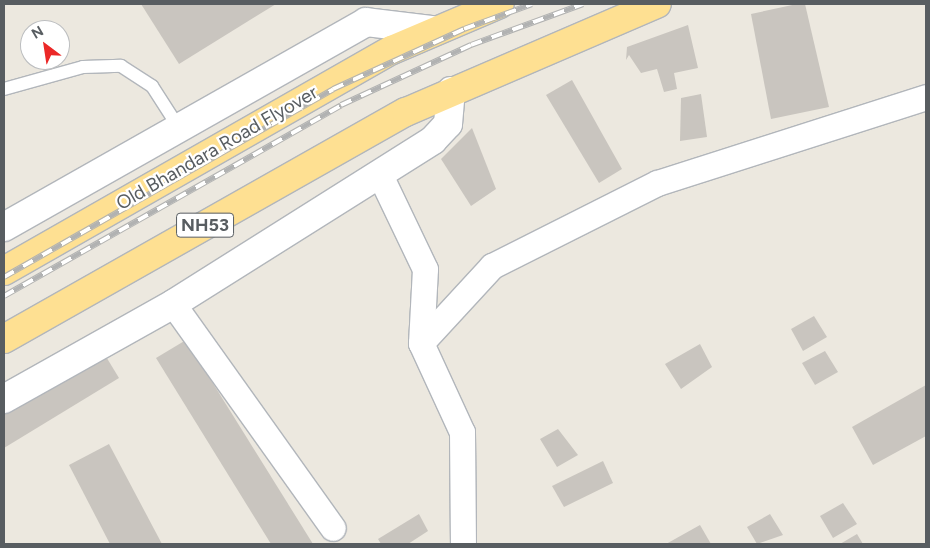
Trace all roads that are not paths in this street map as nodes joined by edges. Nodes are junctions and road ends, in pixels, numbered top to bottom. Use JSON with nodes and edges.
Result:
{"nodes":[{"id":1,"x":500,"y":4,"type":"edge"},
{"id":2,"x":657,"y":4,"type":"edge"},
{"id":3,"x":432,"y":30,"type":"junction"},
{"id":4,"x":4,"y":89,"type":"edge"},
{"id":5,"x":451,"y":91,"type":"junction"},
{"id":6,"x":926,"y":97,"type":"edge"},
{"id":7,"x":179,"y":128,"type":"junction"},
{"id":8,"x":380,"y":175,"type":"junction"},
{"id":9,"x":4,"y":227,"type":"edge"},
{"id":10,"x":4,"y":270,"type":"edge"},
{"id":11,"x":173,"y":304,"type":"junction"},
{"id":12,"x":4,"y":339,"type":"edge"},
{"id":13,"x":421,"y":344,"type":"junction"},
{"id":14,"x":4,"y":399,"type":"edge"},
{"id":15,"x":333,"y":528,"type":"dead end"},
{"id":16,"x":463,"y":544,"type":"edge"}],
"edges":[{"from":1,"to":3,"type":"highway","name":"Old Bhandara Road Flyover"},
{"from":2,"to":5,"type":"highway"},
{"from":3,"to":7,"type":"street"},
{"from":3,"to":10,"type":"highway","name":"Old Bhandara Road Flyover"},
{"from":4,"to":7,"type":"lane"},
{"from":5,"to":8,"type":"street"},
{"from":5,"to":12,"type":"highway","number":"NH53"},
{"from":6,"to":13,"type":"street"},
{"from":7,"to":9,"type":"street"},
{"from":8,"to":11,"type":"street"},
{"from":8,"to":13,"type":"street"},
{"from":11,"to":14,"type":"street"},
{"from":11,"to":15,"type":"street"},
{"from":13,"to":16,"type":"street"}]}
